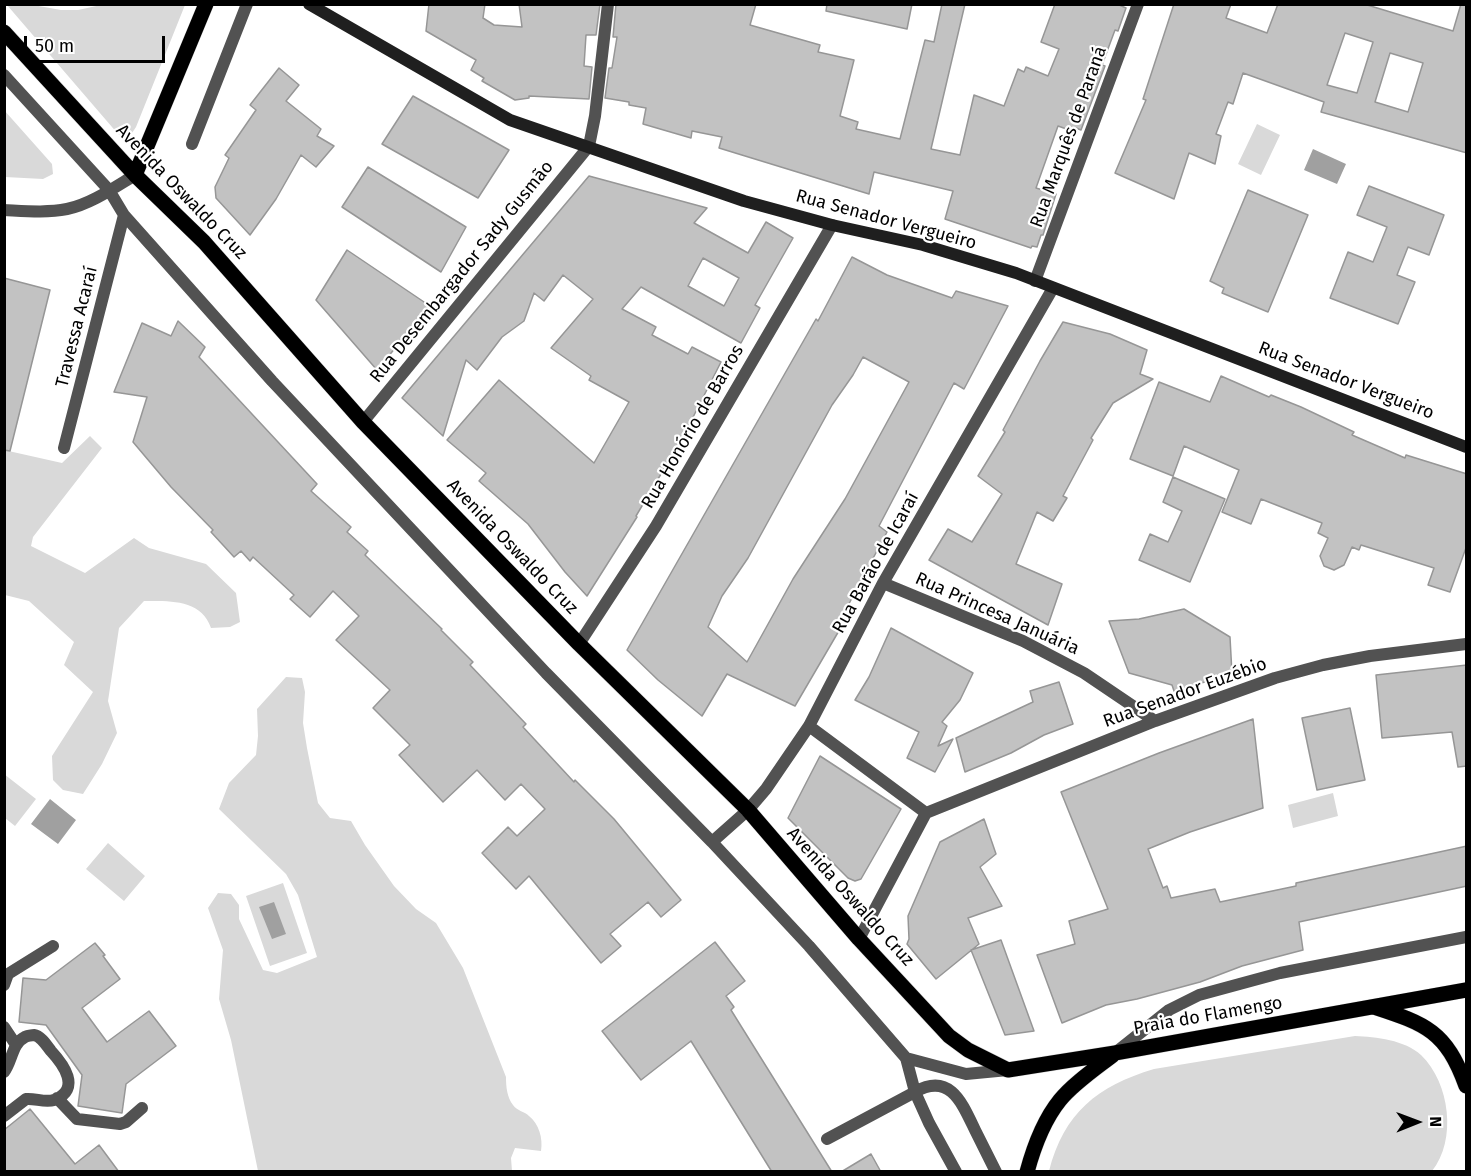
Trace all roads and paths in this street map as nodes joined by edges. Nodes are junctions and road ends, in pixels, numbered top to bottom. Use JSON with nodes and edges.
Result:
{"nodes":[{"id":1,"x":206,"y":4,"type":"edge"},
{"id":2,"x":247,"y":4,"type":"edge"},
{"id":3,"x":309,"y":4,"type":"edge"},
{"id":4,"x":608,"y":4,"type":"edge"},
{"id":5,"x":1138,"y":4,"type":"edge"},
{"id":6,"x":4,"y":32,"type":"edge"},
{"id":7,"x":4,"y":75,"type":"edge"},
{"id":8,"x":192,"y":144,"type":"dead end"},
{"id":9,"x":589,"y":146,"type":"junction"},
{"id":10,"x":135,"y":175,"type":"junction"},
{"id":11,"x":109,"y":190,"type":"junction"},
{"id":12,"x":4,"y":210,"type":"edge"},
{"id":13,"x":124,"y":215,"type":"junction"},
{"id":14,"x":832,"y":225,"type":"junction"},
{"id":15,"x":1035,"y":281,"type":"junction"},
{"id":16,"x":1053,"y":288,"type":"junction"},
{"id":17,"x":363,"y":422,"type":"junction"},
{"id":18,"x":1467,"y":447,"type":"edge"},
{"id":19,"x":64,"y":448,"type":"dead end"},
{"id":20,"x":883,"y":582,"type":"junction"},
{"id":21,"x":579,"y":644,"type":"junction"},
{"id":22,"x":1467,"y":644,"type":"edge"},
{"id":23,"x":1155,"y":721,"type":"junction"},
{"id":24,"x":809,"y":726,"type":"junction"},
{"id":25,"x":748,"y":810,"type":"junction"},
{"id":26,"x":926,"y":813,"type":"junction"},
{"id":27,"x":712,"y":842,"type":"junction"},
{"id":28,"x":1467,"y":937,"type":"edge"},
{"id":29,"x":859,"y":939,"type":"junction"},
{"id":30,"x":53,"y":946,"type":"dead end"},
{"id":31,"x":4,"y":985,"type":"edge"},
{"id":32,"x":1467,"y":990,"type":"edge"},
{"id":33,"x":1372,"y":1006,"type":"junction"},
{"id":34,"x":4,"y":1027,"type":"edge"},
{"id":35,"x":16,"y":1045,"type":"junction"},
{"id":36,"x":1115,"y":1053,"type":"junction"},
{"id":37,"x":906,"y":1058,"type":"junction"},
{"id":38,"x":1008,"y":1070,"type":"junction"},
{"id":39,"x":4,"y":1072,"type":"edge"},
{"id":40,"x":1467,"y":1086,"type":"edge"},
{"id":41,"x":915,"y":1092,"type":"junction"},
{"id":42,"x":57,"y":1098,"type":"junction"},
{"id":43,"x":142,"y":1108,"type":"dead end"},
{"id":44,"x":4,"y":1116,"type":"edge"},
{"id":45,"x":827,"y":1139,"type":"dead end"},
{"id":46,"x":956,"y":1172,"type":"edge"},
{"id":47,"x":996,"y":1172,"type":"edge"},
{"id":48,"x":1027,"y":1172,"type":"edge"}],
"edges":[{"from":1,"to":10,"type":"main road"},
{"from":2,"to":8,"type":"street"},
{"from":3,"to":9,"type":"street","name":"Rua Senador Vergueiro"},
{"from":4,"to":9,"type":"street"},
{"from":5,"to":15,"type":"street","name":"Rua Marquês de Paraná"},
{"from":6,"to":10,"type":"main road","name":"Avenida Oswaldo Cruz"},
{"from":7,"to":11,"type":"street"},
{"from":9,"to":14,"type":"street","name":"Rua Senador Vergueiro"},
{"from":9,"to":17,"type":"street","name":"Rua Desembargador Sady Gusmão"},
{"from":10,"to":11,"type":"street"},
{"from":10,"to":17,"type":"main road","name":"Avenida Oswaldo Cruz"},
{"from":11,"to":12,"type":"street"},
{"from":11,"to":13,"type":"street"},
{"from":13,"to":19,"type":"street","name":"Travessa Acaraí"},
{"from":13,"to":27,"type":"street"},
{"from":14,"to":15,"type":"street","name":"Rua Senador Vergueiro"},
{"from":14,"to":21,"type":"street","name":"Rua Honório de Barros"},
{"from":15,"to":16,"type":"street","name":"Rua Senador Vergueiro"},
{"from":16,"to":18,"type":"street","name":"Rua Senador Vergueiro"},
{"from":16,"to":20,"type":"street","name":"Rua Barão de Icaraí"},
{"from":17,"to":21,"type":"main road","name":"Avenida Oswaldo Cruz"},
{"from":20,"to":23,"type":"street","name":"Rua Princesa Januária"},
{"from":20,"to":24,"type":"street","name":"Rua Barão de Icaraí"},
{"from":21,"to":25,"type":"main road","name":"Avenida Oswaldo Cruz"},
{"from":22,"to":23,"type":"street","name":"Rua Senador Euzébio"},
{"from":23,"to":26,"type":"street","name":"Rua Senador Euzébio"},
{"from":24,"to":25,"type":"street","name":"Rua Barão de Icaraí"},
{"from":24,"to":26,"type":"street"},
{"from":25,"to":27,"type":"street","name":"Rua Barão de Icaraí"},
{"from":25,"to":29,"type":"main road","name":"Avenida Oswaldo Cruz"},
{"from":26,"to":29,"type":"street"},
{"from":27,"to":37,"type":"street"},
{"from":28,"to":36,"type":"street","name":"Praia do Flamengo"},
{"from":29,"to":38,"type":"main road","name":"Avenida Oswaldo Cruz"},
{"from":30,"to":31,"type":"street"},
{"from":32,"to":33,"type":"main road","name":"Praia do Flamengo"},
{"from":33,"to":36,"type":"main road","name":"Praia do Flamengo"},
{"from":33,"to":40,"type":"main road"},
{"from":34,"to":35,"type":"street"},
{"from":35,"to":39,"type":"street"},
{"from":35,"to":42,"type":"street"},
{"from":36,"to":38,"type":"main road"},
{"from":36,"to":48,"type":"main road"},
{"from":37,"to":38,"type":"street"},
{"from":37,"to":41,"type":"street"},
{"from":41,"to":45,"type":"street"},
{"from":41,"to":46,"type":"street"},
{"from":41,"to":47,"type":"street"},
{"from":42,"to":43,"type":"street"},
{"from":42,"to":44,"type":"street"}]}
